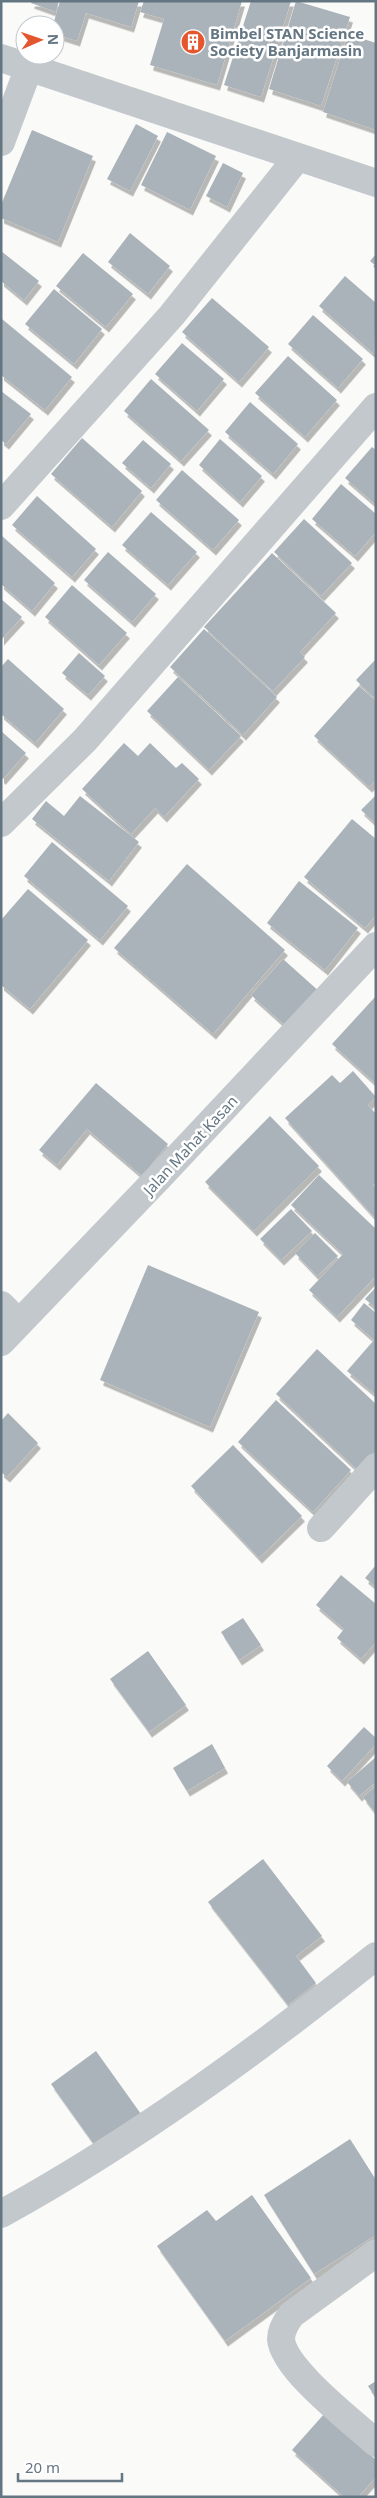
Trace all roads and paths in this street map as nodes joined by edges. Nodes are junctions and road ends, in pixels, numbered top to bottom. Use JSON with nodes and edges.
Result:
{"nodes":[{"id":1,"x":1,"y":58,"type":"edge"},
{"id":2,"x":29,"y":67,"type":"junction"},
{"id":3,"x":1,"y":142,"type":"edge"},
{"id":4,"x":298,"y":158,"type":"junction"},
{"id":5,"x":376,"y":184,"type":"edge"},
{"id":6,"x":376,"y":406,"type":"edge"},
{"id":7,"x":1,"y":506,"type":"edge"},
{"id":8,"x":1,"y":823,"type":"edge"},
{"id":9,"x":376,"y":946,"type":"edge"},
{"id":10,"x":7,"y":1323,"type":"edge"},
{"id":11,"x":376,"y":1468,"type":"edge"},
{"id":12,"x":321,"y":1528,"type":"dead end"},
{"id":13,"x":376,"y":1956,"type":"edge"},
{"id":14,"x":1,"y":2214,"type":"edge"},
{"id":15,"x":376,"y":2253,"type":"edge"},
{"id":16,"x":376,"y":2443,"type":"edge"}],
"edges":[{"from":1,"to":2,"type":"street"},
{"from":2,"to":3,"type":"street"},
{"from":2,"to":4,"type":"street"},
{"from":4,"to":5,"type":"street"},
{"from":4,"to":7,"type":"street"},
{"from":6,"to":8,"type":"street"},
{"from":9,"to":10,"type":"street","name":"Jalan Mahat Kasan"},
{"from":11,"to":12,"type":"street"},
{"from":13,"to":14,"type":"street"},
{"from":15,"to":16,"type":"street"}]}
